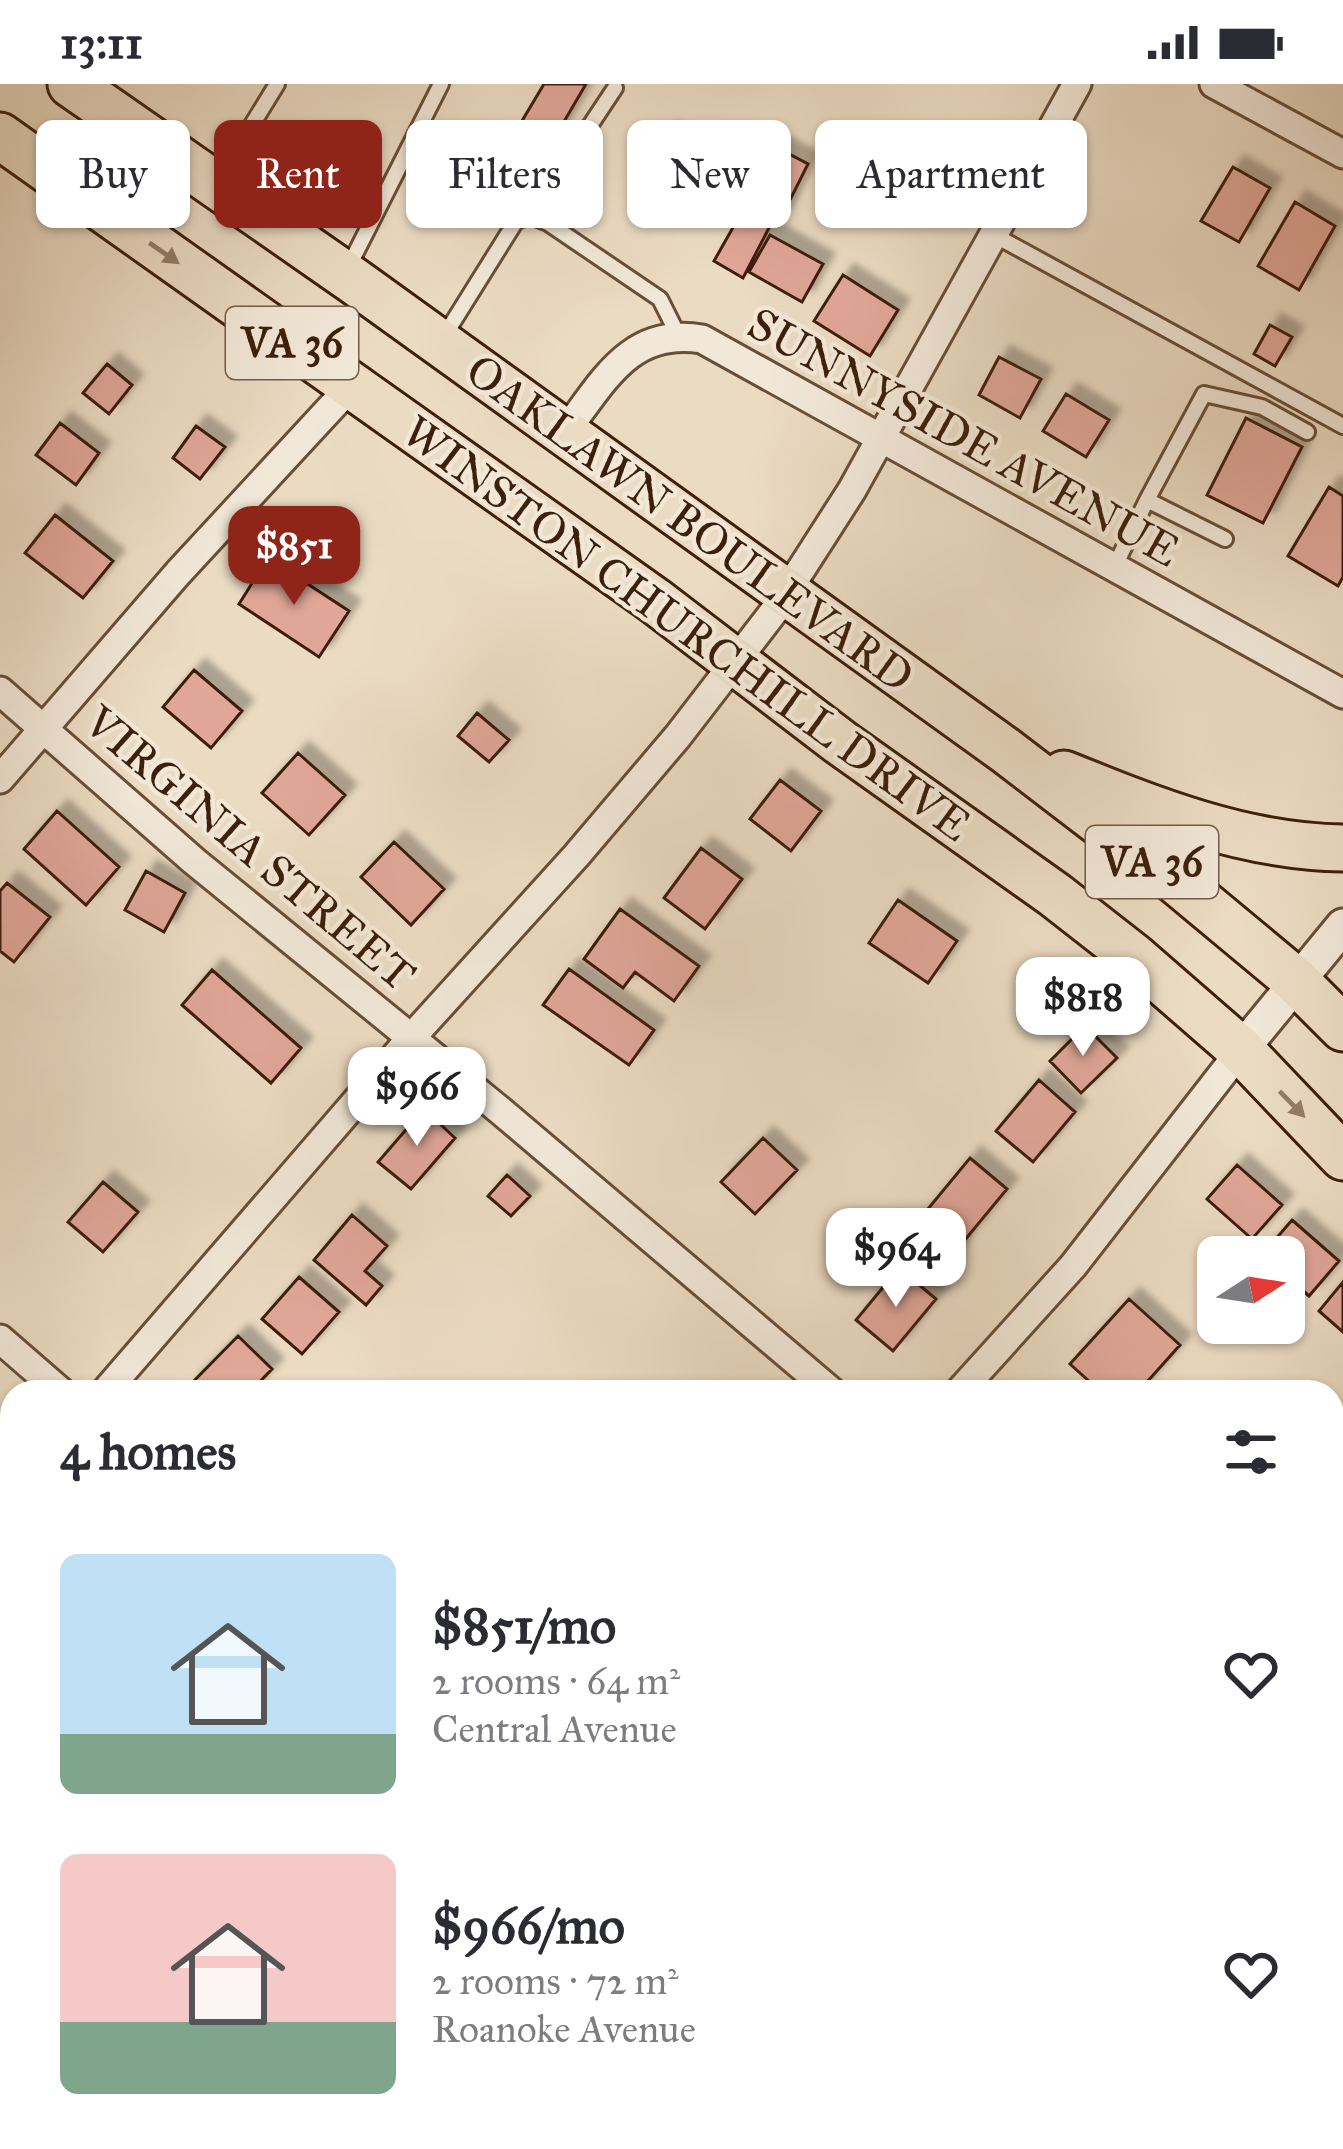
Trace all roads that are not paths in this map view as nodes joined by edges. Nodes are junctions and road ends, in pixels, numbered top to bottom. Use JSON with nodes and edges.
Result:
{"nodes":[{"id":1,"x":71,"y":84,"type":"edge"},
{"id":2,"x":277,"y":84,"type":"edge"},
{"id":3,"x":441,"y":84,"type":"edge"},
{"id":4,"x":1077,"y":84,"type":"edge"},
{"id":5,"x":1214,"y":84,"type":"edge"},
{"id":6,"x":615,"y":88,"type":"dead end"},
{"id":7,"x":255,"y":120,"type":"edge"},
{"id":8,"x":594,"y":120,"type":"edge"},
{"id":9,"x":0,"y":136,"type":"edge"},
{"id":10,"x":1343,"y":154,"type":"edge"},
{"id":11,"x":214,"y":183,"type":"edge"},
{"id":12,"x":278,"y":228,"type":"edge"},
{"id":13,"x":512,"y":228,"type":"edge"},
{"id":14,"x":555,"y":228,"type":"edge"},
{"id":15,"x":994,"y":236,"type":"junction"},
{"id":16,"x":344,"y":274,"type":"junction"},
{"id":17,"x":678,"y":335,"type":"junction"},
{"id":18,"x":440,"y":342,"type":"junction"},
{"id":19,"x":351,"y":386,"type":"junction"},
{"id":20,"x":1343,"y":426,"type":"edge"},
{"id":21,"x":565,"y":432,"type":"junction"},
{"id":22,"x":1307,"y":432,"type":"dead end"},
{"id":23,"x":880,"y":438,"type":"junction"},
{"id":24,"x":1147,"y":500,"type":"junction"},
{"id":25,"x":1225,"y":539,"type":"dead end"},
{"id":26,"x":1114,"y":568,"type":"junction"},
{"id":27,"x":787,"y":592,"type":"junction"},
{"id":28,"x":735,"y":662,"type":"junction"},
{"id":29,"x":0,"y":691,"type":"edge"},
{"id":30,"x":1343,"y":694,"type":"edge"},
{"id":31,"x":42,"y":727,"type":"junction"},
{"id":32,"x":1005,"y":750,"type":"junction"},
{"id":33,"x":0,"y":778,"type":"edge"},
{"id":34,"x":1343,"y":848,"type":"edge"},
{"id":35,"x":1343,"y":926,"type":"edge"},
{"id":36,"x":1295,"y":980,"type":"junction"},
{"id":37,"x":1343,"y":1028,"type":"edge"},
{"id":38,"x":411,"y":1038,"type":"junction"},
{"id":39,"x":1240,"y":1051,"type":"junction"},
{"id":40,"x":1343,"y":1157,"type":"edge"},
{"id":41,"x":0,"y":1340,"type":"edge"},
{"id":42,"x":47,"y":1380,"type":"edge"},
{"id":43,"x":115,"y":1380,"type":"edge"},
{"id":44,"x":818,"y":1380,"type":"edge"},
{"id":45,"x":970,"y":1380,"type":"edge"}],
"edges":[{"from":1,"to":11,"type":"highway","name":"OAKLAWN BOULEVARD","number":"VA 36"},
{"from":2,"to":7,"type":"lane"},
{"from":3,"to":16,"type":"lane"},
{"from":4,"to":15,"type":"street"},
{"from":5,"to":10,"type":"street"},
{"from":6,"to":8,"type":"lane"},
{"from":9,"to":19,"type":"highway","name":"WINSTON CHURCHILL DRIVE","number":"VA 36","one_way":true},
{"from":12,"to":16,"type":"highway","name":"OAKLAWN BOULEVARD","number":"VA 36"},
{"from":13,"to":18,"type":"lane"},
{"from":14,"to":17,"type":"lane"},
{"from":15,"to":20,"type":"lane"},
{"from":15,"to":23,"type":"street"},
{"from":16,"to":18,"type":"highway","name":"OAKLAWN BOULEVARD","number":"VA 36"},
{"from":17,"to":21,"type":"street","name":"SUNNYSIDE AVENUE"},
{"from":17,"to":23,"type":"street","name":"SUNNYSIDE AVENUE"},
{"from":18,"to":21,"type":"highway","name":"OAKLAWN BOULEVARD","number":"VA 36"},
{"from":19,"to":28,"type":"highway","name":"WINSTON CHURCHILL DRIVE","number":"VA 36"},
{"from":19,"to":31,"type":"street"},
{"from":21,"to":27,"type":"highway","name":"OAKLAWN BOULEVARD","number":"VA 36"},
{"from":22,"to":24,"type":"lane"},
{"from":23,"to":26,"type":"street","name":"SUNNYSIDE AVENUE"},
{"from":23,"to":27,"type":"street"},
{"from":24,"to":25,"type":"lane"},
{"from":24,"to":26,"type":"lane"},
{"from":26,"to":30,"type":"street","name":"SUNNYSIDE AVENUE"},
{"from":27,"to":28,"type":"street"},
{"from":27,"to":32,"type":"highway","name":"OAKLAWN BOULEVARD","number":"VA 36"},
{"from":28,"to":38,"type":"street"},
{"from":28,"to":39,"type":"highway","name":"WINSTON CHURCHILL DRIVE","number":"VA 36"},
{"from":29,"to":31,"type":"street","name":"VIRGINIA STREET"},
{"from":31,"to":33,"type":"street"},
{"from":31,"to":38,"type":"street","name":"VIRGINIA STREET"},
{"from":32,"to":34,"type":"highway"},
{"from":32,"to":36,"type":"highway","name":"OAKLAWN BOULEVARD","number":"VA 36"},
{"from":35,"to":36,"type":"street"},
{"from":36,"to":37,"type":"highway","number":"VA 36"},
{"from":36,"to":39,"type":"street"},
{"from":38,"to":43,"type":"street"},
{"from":38,"to":44,"type":"street","name":"VIRGINIA STREET"},
{"from":39,"to":40,"type":"highway","name":"WINSTON CHURCHILL DRIVE","number":"VA 36","one_way":true},
{"from":39,"to":45,"type":"street"},
{"from":41,"to":42,"type":"street"}]}
